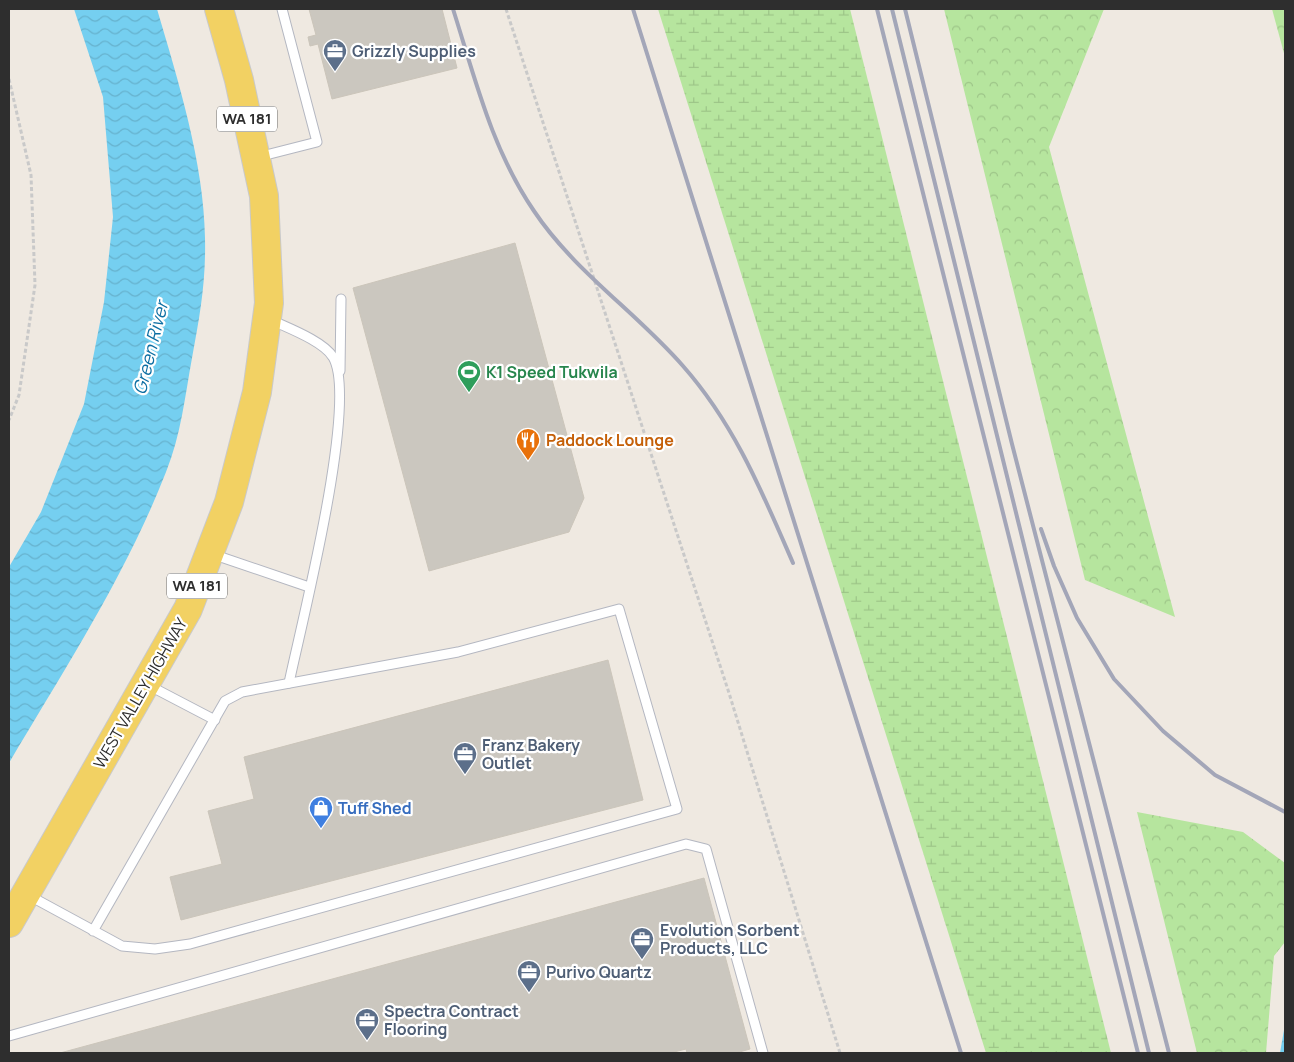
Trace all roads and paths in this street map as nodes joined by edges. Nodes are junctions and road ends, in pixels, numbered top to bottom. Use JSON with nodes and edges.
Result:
{"nodes":[{"id":1,"x":219,"y":9,"type":"edge"},
{"id":2,"x":282,"y":9,"type":"edge"},
{"id":3,"x":506,"y":9,"type":"edge"},
{"id":4,"x":9,"y":80,"type":"edge"},
{"id":5,"x":255,"y":157,"type":"junction"},
{"id":6,"x":341,"y":299,"type":"dead end"},
{"id":7,"x":267,"y":318,"type":"junction"},
{"id":8,"x":340,"y":382,"type":"junction"},
{"id":9,"x":9,"y":420,"type":"edge"},
{"id":10,"x":210,"y":553,"type":"junction"},
{"id":11,"x":309,"y":587,"type":"junction"},
{"id":12,"x":288,"y":683,"type":"junction"},
{"id":13,"x":145,"y":684,"type":"junction"},
{"id":14,"x":215,"y":720,"type":"junction"},
{"id":15,"x":26,"y":894,"type":"junction"},
{"id":16,"x":9,"y":923,"type":"edge"},
{"id":17,"x":94,"y":931,"type":"junction"},
{"id":18,"x":9,"y":1036,"type":"edge"},
{"id":19,"x":763,"y":1053,"type":"edge"},
{"id":20,"x":840,"y":1053,"type":"edge"}],
"edges":[{"from":1,"to":5,"type":"main road","name":"WEST VALLEY HIGHWAY","number":"WA 181"},
{"from":2,"to":5,"type":"lane"},
{"from":3,"to":20,"type":"path"},
{"from":4,"to":9,"type":"path"},
{"from":5,"to":7,"type":"main road","name":"WEST VALLEY HIGHWAY","number":"WA 181"},
{"from":6,"to":8,"type":"lane"},
{"from":7,"to":8,"type":"lane"},
{"from":7,"to":10,"type":"main road","name":"WEST VALLEY HIGHWAY","number":"WA 181"},
{"from":8,"to":11,"type":"lane"},
{"from":10,"to":11,"type":"lane"},
{"from":10,"to":13,"type":"main road","name":"WEST VALLEY HIGHWAY","number":"WA 181"},
{"from":11,"to":12,"type":"lane"},
{"from":12,"to":14,"type":"lane"},
{"from":12,"to":17,"type":"lane"},
{"from":13,"to":14,"type":"lane"},
{"from":13,"to":15,"type":"main road","name":"WEST VALLEY HIGHWAY","number":"WA 181"},
{"from":14,"to":17,"type":"lane"},
{"from":15,"to":16,"type":"main road","name":"WEST VALLEY HIGHWAY","number":"WA 181"},
{"from":15,"to":17,"type":"lane"},
{"from":18,"to":19,"type":"lane"}]}
